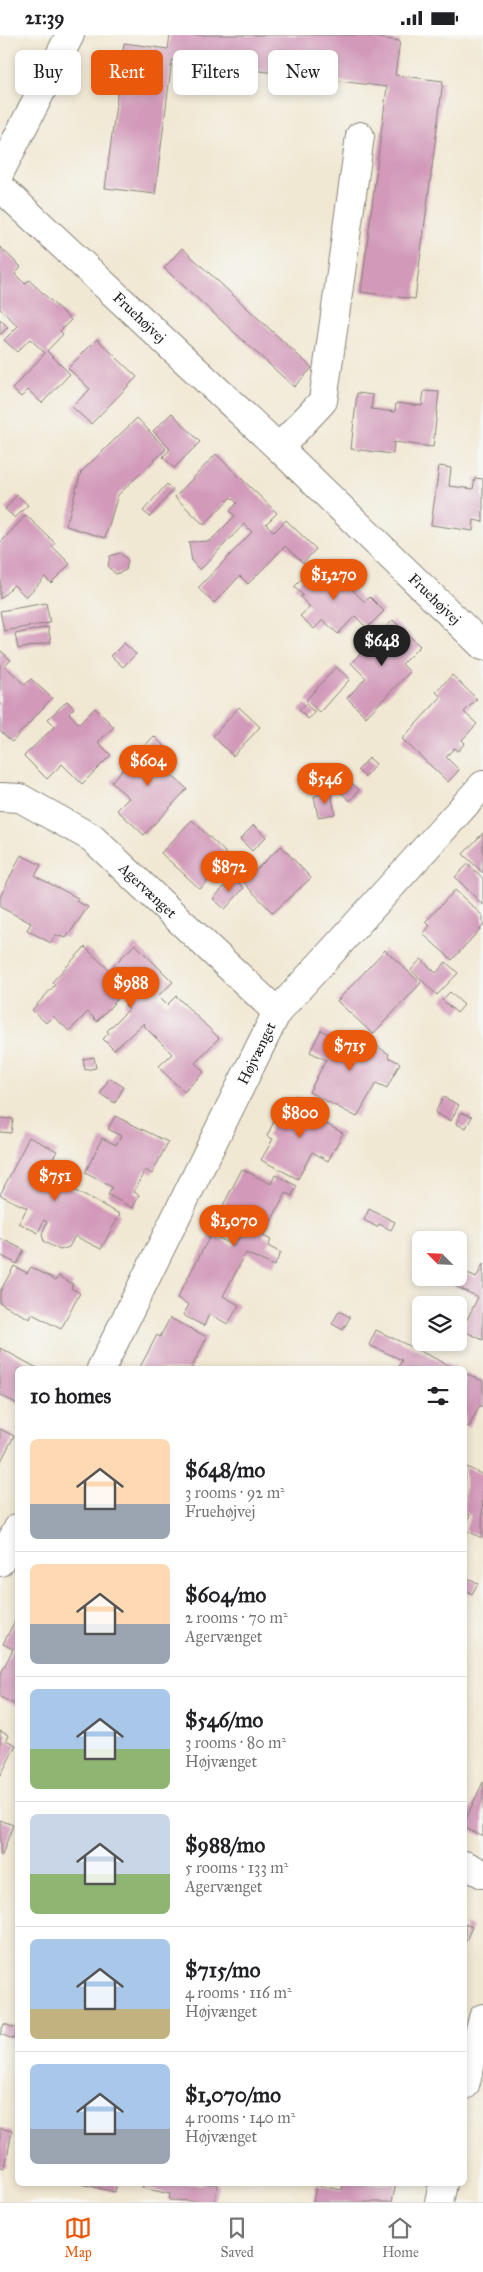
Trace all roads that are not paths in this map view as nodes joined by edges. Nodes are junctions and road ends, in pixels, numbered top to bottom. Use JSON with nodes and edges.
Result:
{"nodes":[{"id":1,"x":70,"y":35,"type":"edge"},
{"id":2,"x":360,"y":136,"type":"dead end"},
{"id":3,"x":0,"y":172,"type":"edge"},
{"id":4,"x":0,"y":187,"type":"edge"},
{"id":5,"x":279,"y":448,"type":"junction"},
{"id":6,"x":483,"y":646,"type":"edge"},
{"id":7,"x":483,"y":785,"type":"edge"},
{"id":8,"x":0,"y":797,"type":"edge"},
{"id":9,"x":277,"y":1011,"type":"junction"},
{"id":10,"x":102,"y":1366,"type":"edge"},
{"id":11,"x":15,"y":1534,"type":"edge"},
{"id":12,"x":0,"y":1562,"type":"edge"},
{"id":13,"x":467,"y":1866,"type":"edge"},
{"id":14,"x":483,"y":1874,"type":"edge"},
{"id":15,"x":483,"y":2018,"type":"edge"},
{"id":16,"x":467,"y":2078,"type":"edge"},
{"id":17,"x":443,"y":2186,"type":"edge"},
{"id":18,"x":439,"y":2202,"type":"edge"}],
"edges":[{"from":1,"to":3,"type":"street"},
{"from":2,"to":5,"type":"street"},
{"from":4,"to":5,"type":"street","name":"Fruehøjvej"},
{"from":5,"to":6,"type":"street","name":"Fruehøjvej"},
{"from":7,"to":9,"type":"street","name":"Højvænget"},
{"from":8,"to":9,"type":"street","name":"Agervænget"},
{"from":9,"to":10,"type":"street","name":"Højvænget"},
{"from":11,"to":12,"type":"street"},
{"from":13,"to":14,"type":"street"},
{"from":15,"to":16,"type":"street"},
{"from":17,"to":18,"type":"street"}]}
